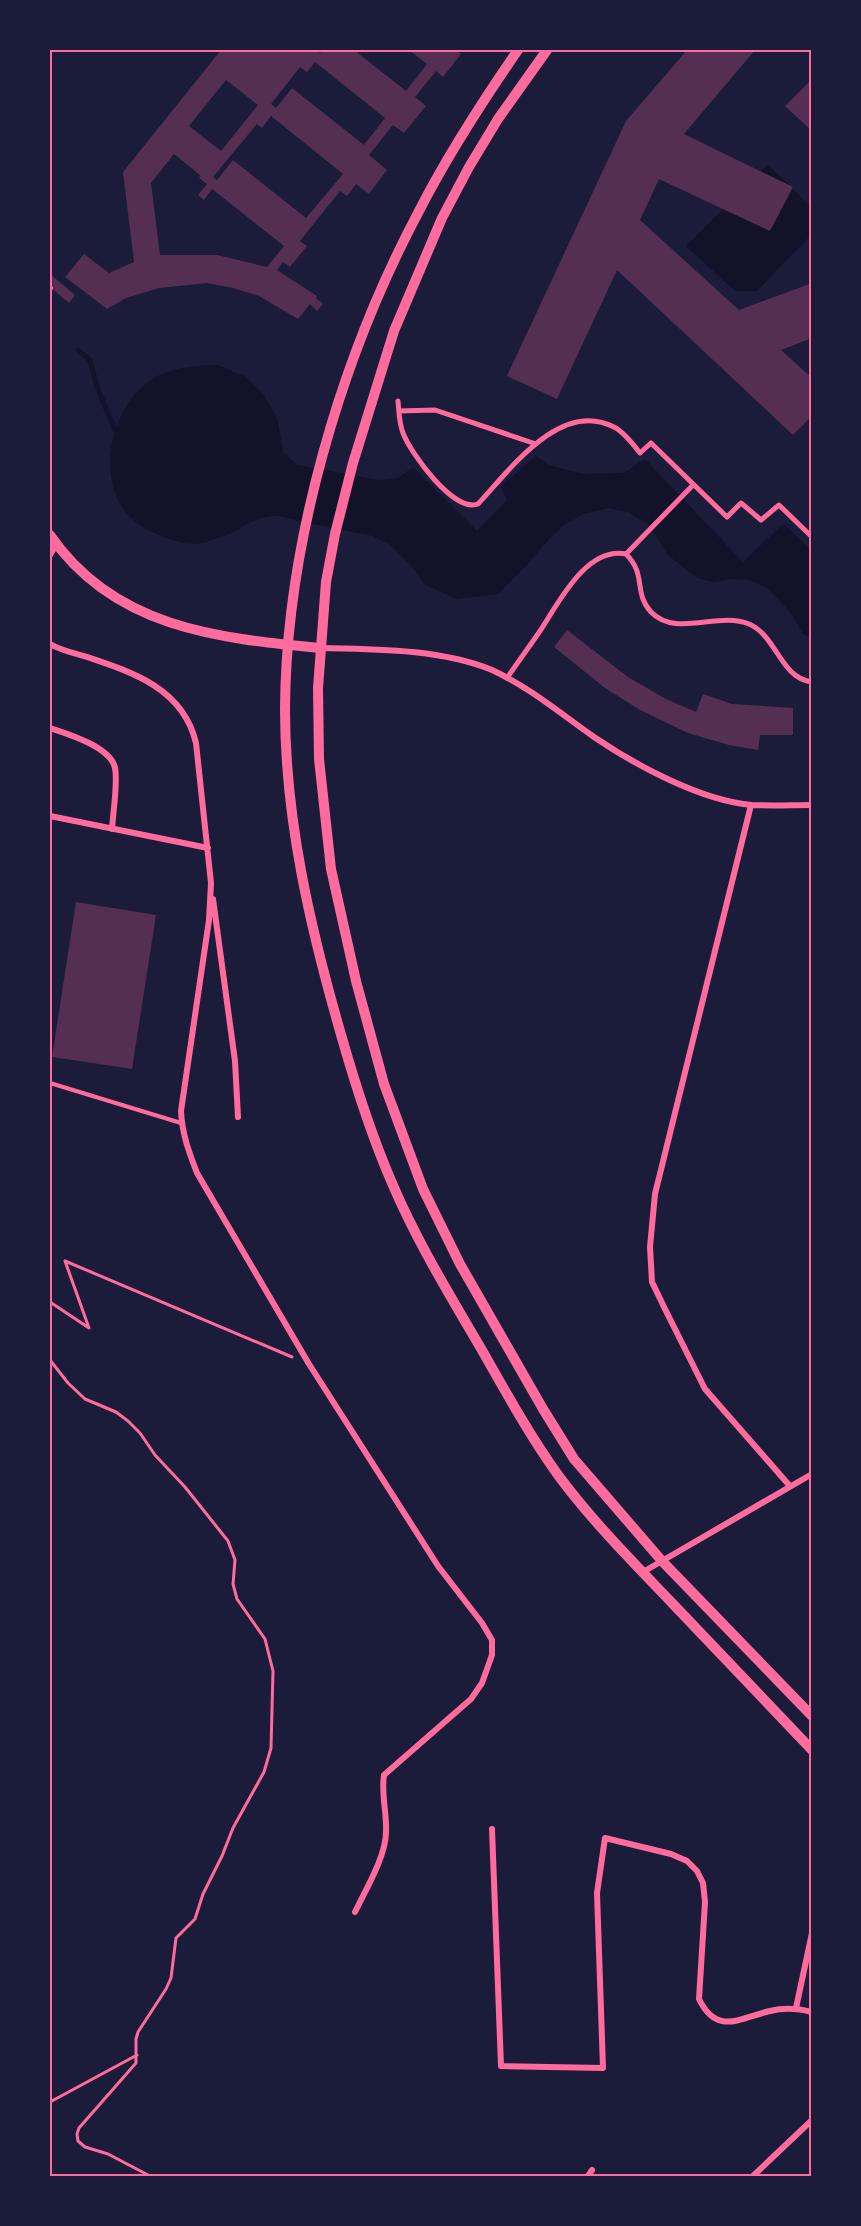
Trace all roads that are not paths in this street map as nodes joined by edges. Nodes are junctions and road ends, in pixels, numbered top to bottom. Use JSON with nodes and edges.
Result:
{"nodes":[{"id":1,"x":518,"y":50,"type":"edge"},
{"id":2,"x":547,"y":50,"type":"edge"},
{"id":3,"x":398,"y":400,"type":"dead end"},
{"id":4,"x":399,"y":411,"type":"junction"},
{"id":5,"x":536,"y":444,"type":"junction"},
{"id":6,"x":693,"y":485,"type":"junction"},
{"id":7,"x":50,"y":535,"type":"edge"},
{"id":8,"x":812,"y":537,"type":"edge"},
{"id":9,"x":56,"y":545,"type":"junction"},
{"id":10,"x":626,"y":554,"type":"junction"},
{"id":11,"x":50,"y":555,"type":"edge"},
{"id":12,"x":50,"y":644,"type":"edge"},
{"id":13,"x":288,"y":645,"type":"junction"},
{"id":14,"x":320,"y":648,"type":"junction"},
{"id":15,"x":507,"y":678,"type":"junction"},
{"id":16,"x":812,"y":682,"type":"edge"},
{"id":17,"x":50,"y":728,"type":"edge"},
{"id":18,"x":751,"y":805,"type":"junction"},
{"id":19,"x":812,"y":805,"type":"edge"},
{"id":20,"x":50,"y":816,"type":"edge"},
{"id":21,"x":112,"y":829,"type":"junction"},
{"id":22,"x":208,"y":848,"type":"junction"},
{"id":23,"x":211,"y":884,"type":"junction"},
{"id":24,"x":50,"y":1083,"type":"edge"},
{"id":25,"x":238,"y":1117,"type":"dead end"},
{"id":26,"x":182,"y":1123,"type":"junction"},
{"id":27,"x":812,"y":1474,"type":"edge"},
{"id":28,"x":789,"y":1485,"type":"junction"},
{"id":29,"x":662,"y":1561,"type":"junction"},
{"id":30,"x":643,"y":1572,"type":"junction"},
{"id":31,"x":812,"y":1716,"type":"edge"},
{"id":32,"x":812,"y":1750,"type":"edge"},
{"id":33,"x":492,"y":1829,"type":"dead end"},
{"id":34,"x":356,"y":1912,"type":"dead end"},
{"id":35,"x":812,"y":1933,"type":"edge"},
{"id":36,"x":796,"y":2008,"type":"junction"},
{"id":37,"x":812,"y":2012,"type":"edge"},
{"id":38,"x":812,"y":2120,"type":"edge"},
{"id":39,"x":753,"y":2176,"type":"edge"}],
"edges":[{"from":1,"to":13,"type":"main road"},
{"from":2,"to":14,"type":"main road"},
{"from":3,"to":4,"type":"street"},
{"from":4,"to":5,"type":"street"},
{"from":4,"to":5,"type":"street"},
{"from":5,"to":6,"type":"street"},
{"from":6,"to":8,"type":"street"},
{"from":6,"to":10,"type":"street"},
{"from":7,"to":9,"type":"main road"},
{"from":9,"to":11,"type":"street"},
{"from":9,"to":13,"type":"main road"},
{"from":10,"to":15,"type":"street"},
{"from":10,"to":16,"type":"street"},
{"from":12,"to":22,"type":"street"},
{"from":13,"to":14,"type":"main road"},
{"from":13,"to":30,"type":"main road"},
{"from":14,"to":15,"type":"street"},
{"from":14,"to":29,"type":"main road"},
{"from":15,"to":18,"type":"street"},
{"from":17,"to":21,"type":"street"},
{"from":18,"to":19,"type":"street"},
{"from":18,"to":28,"type":"street"},
{"from":20,"to":21,"type":"street"},
{"from":21,"to":22,"type":"street"},
{"from":22,"to":23,"type":"street"},
{"from":23,"to":25,"type":"street"},
{"from":23,"to":26,"type":"street"},
{"from":24,"to":26,"type":"lane"},
{"from":26,"to":34,"type":"street"},
{"from":27,"to":28,"type":"street"},
{"from":28,"to":29,"type":"street"},
{"from":29,"to":30,"type":"street"},
{"from":29,"to":31,"type":"main road"},
{"from":30,"to":32,"type":"main road"},
{"from":33,"to":36,"type":"street"},
{"from":35,"to":36,"type":"street"},
{"from":36,"to":37,"type":"street"},
{"from":38,"to":39,"type":"street"}]}
